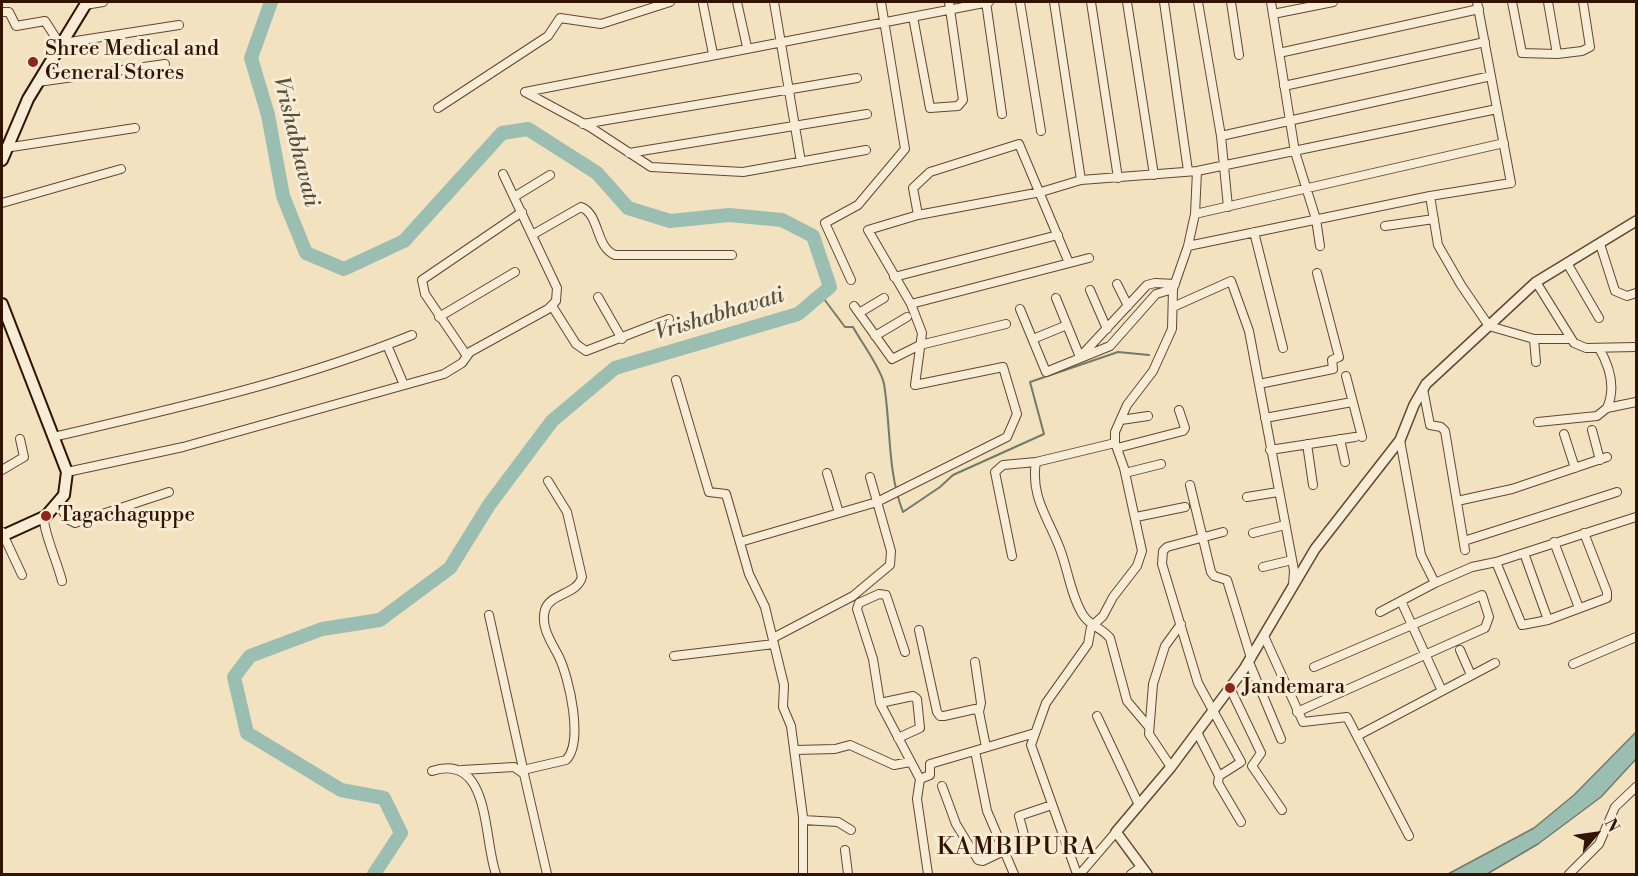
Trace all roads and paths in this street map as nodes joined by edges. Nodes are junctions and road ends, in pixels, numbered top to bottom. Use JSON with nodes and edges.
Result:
{"nodes":[{"id":1,"x":103,"y":2,"type":"edge"},
{"id":2,"x":670,"y":2,"type":"edge"},
{"id":3,"x":737,"y":2,"type":"edge"},
{"id":4,"x":774,"y":2,"type":"edge"},
{"id":5,"x":880,"y":2,"type":"edge"},
{"id":6,"x":987,"y":2,"type":"edge"},
{"id":7,"x":1020,"y":2,"type":"edge"},
{"id":8,"x":1054,"y":2,"type":"edge"},
{"id":9,"x":1091,"y":2,"type":"edge"},
{"id":10,"x":1127,"y":2,"type":"edge"},
{"id":11,"x":1164,"y":2,"type":"edge"},
{"id":12,"x":1198,"y":2,"type":"edge"},
{"id":13,"x":1231,"y":2,"type":"edge"},
{"id":14,"x":1271,"y":2,"type":"edge"},
{"id":15,"x":1333,"y":2,"type":"edge"},
{"id":16,"x":1512,"y":2,"type":"edge"},
{"id":17,"x":1548,"y":2,"type":"edge"},
{"id":18,"x":1583,"y":2,"type":"edge"},
{"id":19,"x":86,"y":3,"type":"edge"},
{"id":20,"x":703,"y":4,"type":"dead end"},
{"id":21,"x":950,"y":5,"type":"edge"},
{"id":22,"x":1478,"y":5,"type":"edge"},
{"id":23,"x":2,"y":12,"type":"edge"},
{"id":24,"x":1273,"y":14,"type":"junction"},
{"id":25,"x":913,"y":17,"type":"junction"},
{"id":26,"x":884,"y":24,"type":"junction"},
{"id":27,"x":179,"y":25,"type":"dead end"},
{"id":28,"x":782,"y":41,"type":"junction"},
{"id":29,"x":1485,"y":42,"type":"junction"},
{"id":30,"x":62,"y":44,"type":"junction"},
{"id":31,"x":747,"y":47,"type":"junction"},
{"id":32,"x":1279,"y":53,"type":"junction"},
{"id":33,"x":712,"y":54,"type":"junction"},
{"id":34,"x":1557,"y":54,"type":"junction"},
{"id":35,"x":1239,"y":55,"type":"dead end"},
{"id":36,"x":165,"y":64,"type":"dead end"},
{"id":37,"x":1491,"y":76,"type":"junction"},
{"id":38,"x":857,"y":78,"type":"dead end"},
{"id":39,"x":38,"y":82,"type":"junction"},
{"id":40,"x":1284,"y":86,"type":"junction"},
{"id":41,"x":789,"y":89,"type":"junction"},
{"id":42,"x":438,"y":108,"type":"dead end"},
{"id":43,"x":1497,"y":109,"type":"junction"},
{"id":44,"x":867,"y":114,"type":"dead end"},
{"id":45,"x":1002,"y":114,"type":"dead end"},
{"id":46,"x":1290,"y":120,"type":"junction"},
{"id":47,"x":583,"y":124,"type":"junction"},
{"id":48,"x":796,"y":126,"type":"junction"},
{"id":49,"x":135,"y":128,"type":"dead end"},
{"id":50,"x":1041,"y":131,"type":"dead end"},
{"id":51,"x":1221,"y":136,"type":"junction"},
{"id":52,"x":1504,"y":143,"type":"junction"},
{"id":53,"x":5,"y":148,"type":"junction"},
{"id":54,"x":866,"y":150,"type":"dead end"},
{"id":55,"x":1295,"y":152,"type":"junction"},
{"id":56,"x":629,"y":153,"type":"junction"},
{"id":57,"x":2,"y":160,"type":"edge"},
{"id":58,"x":801,"y":162,"type":"junction"},
{"id":59,"x":1224,"y":165,"type":"junction"},
{"id":60,"x":121,"y":169,"type":"dead end"},
{"id":61,"x":1193,"y":171,"type":"junction"},
{"id":62,"x":503,"y":174,"type":"dead end"},
{"id":63,"x":550,"y":175,"type":"dead end"},
{"id":64,"x":1154,"y":175,"type":"junction"},
{"id":65,"x":1118,"y":178,"type":"junction"},
{"id":66,"x":1081,"y":180,"type":"junction"},
{"id":67,"x":1305,"y":189,"type":"junction"},
{"id":68,"x":1041,"y":192,"type":"junction"},
{"id":69,"x":1430,"y":196,"type":"junction"},
{"id":70,"x":514,"y":197,"type":"junction"},
{"id":71,"x":2,"y":203,"type":"edge"},
{"id":72,"x":1228,"y":207,"type":"junction"},
{"id":73,"x":522,"y":212,"type":"junction"},
{"id":74,"x":1195,"y":214,"type":"junction"},
{"id":75,"x":918,"y":215,"type":"junction"},
{"id":76,"x":1316,"y":219,"type":"junction"},
{"id":77,"x":1434,"y":219,"type":"junction"},
{"id":78,"x":1636,"y":221,"type":"edge"},
{"id":79,"x":1384,"y":226,"type":"dead end"},
{"id":80,"x":1254,"y":232,"type":"junction"},
{"id":81,"x":532,"y":235,"type":"junction"},
{"id":82,"x":1058,"y":236,"type":"junction"},
{"id":83,"x":1600,"y":243,"type":"junction"},
{"id":84,"x":1188,"y":246,"type":"junction"},
{"id":85,"x":1320,"y":246,"type":"dead end"},
{"id":86,"x":732,"y":255,"type":"dead end"},
{"id":87,"x":1089,"y":258,"type":"dead end"},
{"id":88,"x":1069,"y":263,"type":"junction"},
{"id":89,"x":1567,"y":263,"type":"junction"},
{"id":90,"x":515,"y":272,"type":"dead end"},
{"id":91,"x":1317,"y":273,"type":"dead end"},
{"id":92,"x":894,"y":277,"type":"junction"},
{"id":93,"x":851,"y":280,"type":"dead end"},
{"id":94,"x":1536,"y":282,"type":"junction"},
{"id":95,"x":1117,"y":285,"type":"dead end"},
{"id":96,"x":1174,"y":286,"type":"junction"},
{"id":97,"x":1090,"y":290,"type":"dead end"},
{"id":98,"x":1636,"y":293,"type":"edge"},
{"id":99,"x":598,"y":297,"type":"dead end"},
{"id":100,"x":884,"y":298,"type":"dead end"},
{"id":101,"x":1056,"y":298,"type":"dead end"},
{"id":102,"x":911,"y":304,"type":"junction"},
{"id":103,"x":552,"y":306,"type":"junction"},
{"id":104,"x":1128,"y":306,"type":"junction"},
{"id":105,"x":1173,"y":307,"type":"junction"},
{"id":106,"x":2,"y":308,"type":"edge"},
{"id":107,"x":1020,"y":309,"type":"dead end"},
{"id":108,"x":439,"y":317,"type":"junction"},
{"id":109,"x":907,"y":317,"type":"dead end"},
{"id":110,"x":1599,"y":318,"type":"dead end"},
{"id":111,"x":669,"y":319,"type":"dead end"},
{"id":112,"x":1006,"y":324,"type":"dead end"},
{"id":113,"x":1067,"y":325,"type":"junction"},
{"id":114,"x":1489,"y":326,"type":"junction"},
{"id":115,"x":1107,"y":329,"type":"junction"},
{"id":116,"x":412,"y":335,"type":"dead end"},
{"id":117,"x":875,"y":336,"type":"junction"},
{"id":118,"x":622,"y":339,"type":"junction"},
{"id":119,"x":1032,"y":339,"type":"junction"},
{"id":120,"x":1534,"y":339,"type":"junction"},
{"id":121,"x":1570,"y":339,"type":"junction"},
{"id":122,"x":387,"y":345,"type":"junction"},
{"id":123,"x":920,"y":345,"type":"junction"},
{"id":124,"x":1636,"y":347,"type":"edge"},
{"id":125,"x":1283,"y":348,"type":"dead end"},
{"id":126,"x":1599,"y":348,"type":"junction"},
{"id":127,"x":467,"y":356,"type":"junction"},
{"id":128,"x":1080,"y":357,"type":"junction"},
{"id":129,"x":1536,"y":362,"type":"dead end"},
{"id":130,"x":1346,"y":376,"type":"dead end"},
{"id":131,"x":676,"y":380,"type":"dead end"},
{"id":132,"x":1259,"y":384,"type":"junction"},
{"id":133,"x":404,"y":385,"type":"junction"},
{"id":134,"x":1423,"y":389,"type":"junction"},
{"id":135,"x":1352,"y":402,"type":"junction"},
{"id":136,"x":1636,"y":402,"type":"edge"},
{"id":137,"x":1607,"y":408,"type":"junction"},
{"id":138,"x":1179,"y":410,"type":"dead end"},
{"id":139,"x":1148,"y":416,"type":"dead end"},
{"id":140,"x":1265,"y":418,"type":"junction"},
{"id":141,"x":1121,"y":420,"type":"junction"},
{"id":142,"x":1538,"y":422,"type":"dead end"},
{"id":143,"x":1592,"y":430,"type":"dead end"},
{"id":144,"x":1564,"y":434,"type":"dead end"},
{"id":145,"x":54,"y":437,"type":"junction"},
{"id":146,"x":20,"y":439,"type":"dead end"},
{"id":147,"x":1341,"y":439,"type":"junction"},
{"id":148,"x":1400,"y":440,"type":"junction"},
{"id":149,"x":1307,"y":444,"type":"junction"},
{"id":150,"x":1116,"y":446,"type":"junction"},
{"id":151,"x":1270,"y":450,"type":"junction"},
{"id":152,"x":1036,"y":462,"type":"junction"},
{"id":153,"x":1345,"y":462,"type":"dead end"},
{"id":154,"x":1161,"y":464,"type":"dead end"},
{"id":155,"x":1575,"y":468,"type":"junction"},
{"id":156,"x":2,"y":470,"type":"edge"},
{"id":157,"x":67,"y":472,"type":"junction"},
{"id":158,"x":826,"y":473,"type":"dead end"},
{"id":159,"x":1125,"y":473,"type":"junction"},
{"id":160,"x":870,"y":477,"type":"dead end"},
{"id":161,"x":548,"y":481,"type":"dead end"},
{"id":162,"x":1190,"y":485,"type":"dead end"},
{"id":163,"x":1313,"y":485,"type":"dead end"},
{"id":164,"x":169,"y":492,"type":"dead end"},
{"id":165,"x":1278,"y":492,"type":"junction"},
{"id":166,"x":1617,"y":492,"type":"dead end"},
{"id":167,"x":1247,"y":497,"type":"dead end"},
{"id":168,"x":1457,"y":501,"type":"junction"},
{"id":169,"x":878,"y":502,"type":"junction"},
{"id":170,"x":57,"y":503,"type":"junction"},
{"id":171,"x":1185,"y":507,"type":"dead end"},
{"id":172,"x":839,"y":513,"type":"junction"},
{"id":173,"x":44,"y":516,"type":"junction"},
{"id":174,"x":1636,"y":516,"type":"edge"},
{"id":175,"x":1136,"y":517,"type":"junction"},
{"id":176,"x":1285,"y":525,"type":"junction"},
{"id":177,"x":1223,"y":532,"type":"dead end"},
{"id":178,"x":1253,"y":533,"type":"dead end"},
{"id":179,"x":1584,"y":533,"type":"junction"},
{"id":180,"x":2,"y":534,"type":"edge"},
{"id":181,"x":1201,"y":538,"type":"junction"},
{"id":182,"x":740,"y":542,"type":"junction"},
{"id":183,"x":1554,"y":542,"type":"junction"},
{"id":184,"x":1524,"y":553,"type":"junction"},
{"id":185,"x":1012,"y":556,"type":"dead end"},
{"id":186,"x":1292,"y":561,"type":"junction"},
{"id":187,"x":1496,"y":562,"type":"junction"},
{"id":188,"x":1263,"y":567,"type":"dead end"},
{"id":189,"x":21,"y":574,"type":"dead end"},
{"id":190,"x":62,"y":581,"type":"dead end"},
{"id":191,"x":1435,"y":583,"type":"junction"},
{"id":192,"x":1293,"y":586,"type":"junction"},
{"id":193,"x":1401,"y":601,"type":"junction"},
{"id":194,"x":1579,"y":608,"type":"junction"},
{"id":195,"x":1380,"y":612,"type":"dead end"},
{"id":196,"x":489,"y":615,"type":"dead end"},
{"id":197,"x":1548,"y":620,"type":"junction"},
{"id":198,"x":1182,"y":624,"type":"junction"},
{"id":199,"x":1412,"y":625,"type":"junction"},
{"id":200,"x":1091,"y":627,"type":"junction"},
{"id":201,"x":919,"y":630,"type":"dead end"},
{"id":202,"x":1264,"y":636,"type":"junction"},
{"id":203,"x":1636,"y":637,"type":"edge"},
{"id":204,"x":773,"y":641,"type":"junction"},
{"id":205,"x":1460,"y":650,"type":"dead end"},
{"id":206,"x":905,"y":652,"type":"dead end"},
{"id":207,"x":1426,"y":655,"type":"junction"},
{"id":208,"x":674,"y":656,"type":"dead end"},
{"id":209,"x":1250,"y":660,"type":"junction"},
{"id":210,"x":975,"y":662,"type":"dead end"},
{"id":211,"x":1495,"y":663,"type":"dead end"},
{"id":212,"x":1573,"y":663,"type":"dead end"},
{"id":213,"x":1314,"y":667,"type":"dead end"},
{"id":214,"x":1471,"y":675,"type":"junction"},
{"id":215,"x":1230,"y":688,"type":"junction"},
{"id":216,"x":1442,"y":691,"type":"junction"},
{"id":217,"x":880,"y":702,"type":"junction"},
{"id":218,"x":1213,"y":711,"type":"junction"},
{"id":219,"x":979,"y":712,"type":"junction"},
{"id":220,"x":1298,"y":712,"type":"junction"},
{"id":221,"x":1097,"y":716,"type":"dead end"},
{"id":222,"x":1149,"y":727,"type":"junction"},
{"id":223,"x":1197,"y":732,"type":"junction"},
{"id":224,"x":1035,"y":733,"type":"junction"},
{"id":225,"x":1358,"y":736,"type":"junction"},
{"id":226,"x":898,"y":738,"type":"junction"},
{"id":227,"x":1281,"y":739,"type":"dead end"},
{"id":228,"x":986,"y":747,"type":"junction"},
{"id":229,"x":795,"y":750,"type":"junction"},
{"id":230,"x":975,"y":751,"type":"junction"},
{"id":231,"x":910,"y":762,"type":"junction"},
{"id":232,"x":1170,"y":767,"type":"junction"},
{"id":233,"x":462,"y":770,"type":"junction"},
{"id":234,"x":432,"y":771,"type":"dead end"},
{"id":235,"x":523,"y":772,"type":"junction"},
{"id":236,"x":1219,"y":776,"type":"junction"},
{"id":237,"x":920,"y":778,"type":"junction"},
{"id":238,"x":942,"y":786,"type":"dead end"},
{"id":239,"x":1636,"y":787,"type":"edge"},
{"id":240,"x":1052,"y":805,"type":"junction"},
{"id":241,"x":1139,"y":805,"type":"junction"},
{"id":242,"x":1282,"y":810,"type":"dead end"},
{"id":243,"x":803,"y":820,"type":"junction"},
{"id":244,"x":1241,"y":822,"type":"dead end"},
{"id":245,"x":850,"y":830,"type":"dead end"},
{"id":246,"x":1116,"y":831,"type":"junction"},
{"id":247,"x":1024,"y":835,"type":"dead end"},
{"id":248,"x":1409,"y":836,"type":"dead end"},
{"id":249,"x":845,"y":850,"type":"dead end"},
{"id":250,"x":1004,"y":851,"type":"junction"},
{"id":251,"x":1144,"y":871,"type":"edge"},
{"id":252,"x":496,"y":874,"type":"edge"},
{"id":253,"x":547,"y":874,"type":"edge"},
{"id":254,"x":803,"y":874,"type":"edge"},
{"id":255,"x":848,"y":874,"type":"edge"},
{"id":256,"x":928,"y":874,"type":"edge"},
{"id":257,"x":1014,"y":874,"type":"edge"},
{"id":258,"x":1078,"y":874,"type":"edge"},
{"id":259,"x":1131,"y":874,"type":"edge"},
{"id":260,"x":1569,"y":874,"type":"edge"}],
"edges":[{"from":1,"to":19,"type":"street"},
{"from":2,"to":42,"type":"street"},
{"from":3,"to":31,"type":"street"},
{"from":4,"to":28,"type":"street"},
{"from":5,"to":26,"type":"street"},
{"from":6,"to":21,"type":"street"},
{"from":6,"to":45,"type":"street"},
{"from":7,"to":50,"type":"street"},
{"from":8,"to":66,"type":"street"},
{"from":9,"to":65,"type":"street"},
{"from":10,"to":64,"type":"street"},
{"from":11,"to":61,"type":"street"},
{"from":12,"to":51,"type":"street"},
{"from":13,"to":35,"type":"street"},
{"from":14,"to":24,"type":"street"},
{"from":15,"to":24,"type":"street"},
{"from":16,"to":34,"type":"street"},
{"from":17,"to":34,"type":"street"},
{"from":18,"to":34,"type":"street"},
{"from":19,"to":30,"type":"main road"},
{"from":20,"to":33,"type":"street"},
{"from":21,"to":25,"type":"street"},
{"from":21,"to":25,"type":"street"},
{"from":22,"to":29,"type":"street"},
{"from":22,"to":32,"type":"street"},
{"from":23,"to":30,"type":"street"},
{"from":24,"to":32,"type":"street"},
{"from":25,"to":26,"type":"street"},
{"from":26,"to":28,"type":"street"},
{"from":26,"to":93,"type":"street"},
{"from":27,"to":30,"type":"street"},
{"from":28,"to":31,"type":"street"},
{"from":28,"to":41,"type":"street"},
{"from":29,"to":37,"type":"street"},
{"from":29,"to":40,"type":"street"},
{"from":30,"to":39,"type":"main road"},
{"from":31,"to":33,"type":"street"},
{"from":32,"to":40,"type":"street"},
{"from":33,"to":47,"type":"street"},
{"from":36,"to":39,"type":"street"},
{"from":37,"to":43,"type":"street"},
{"from":37,"to":46,"type":"street"},
{"from":38,"to":41,"type":"street"},
{"from":39,"to":53,"type":"main road"},
{"from":40,"to":46,"type":"street"},
{"from":41,"to":47,"type":"street"},
{"from":41,"to":48,"type":"street"},
{"from":43,"to":52,"type":"street"},
{"from":43,"to":55,"type":"street"},
{"from":44,"to":48,"type":"street"},
{"from":46,"to":51,"type":"street"},
{"from":46,"to":55,"type":"street"},
{"from":47,"to":56,"type":"street"},
{"from":48,"to":56,"type":"street"},
{"from":48,"to":58,"type":"street"},
{"from":49,"to":53,"type":"street"},
{"from":51,"to":59,"type":"street"},
{"from":52,"to":67,"type":"street"},
{"from":52,"to":69,"type":"street"},
{"from":53,"to":57,"type":"main road"},
{"from":54,"to":58,"type":"street"},
{"from":55,"to":59,"type":"street"},
{"from":55,"to":67,"type":"street"},
{"from":56,"to":58,"type":"street"},
{"from":59,"to":61,"type":"street"},
{"from":59,"to":72,"type":"street"},
{"from":60,"to":71,"type":"street"},
{"from":61,"to":64,"type":"street"},
{"from":61,"to":74,"type":"street"},
{"from":62,"to":70,"type":"street"},
{"from":63,"to":70,"type":"street"},
{"from":64,"to":65,"type":"street"},
{"from":65,"to":66,"type":"street"},
{"from":66,"to":68,"type":"street"},
{"from":67,"to":72,"type":"street"},
{"from":67,"to":76,"type":"street"},
{"from":68,"to":75,"type":"street"},
{"from":68,"to":75,"type":"street"},
{"from":68,"to":82,"type":"street"},
{"from":69,"to":76,"type":"street"},
{"from":69,"to":77,"type":"street"},
{"from":70,"to":73,"type":"street"},
{"from":72,"to":74,"type":"street"},
{"from":73,"to":81,"type":"street"},
{"from":73,"to":108,"type":"street"},
{"from":74,"to":84,"type":"street"},
{"from":75,"to":92,"type":"street"},
{"from":76,"to":80,"type":"street"},
{"from":76,"to":85,"type":"street"},
{"from":77,"to":79,"type":"street"},
{"from":77,"to":114,"type":"street"},
{"from":78,"to":83,"type":"street"},
{"from":80,"to":84,"type":"street"},
{"from":80,"to":125,"type":"street"},
{"from":81,"to":86,"type":"street"},
{"from":81,"to":103,"type":"street"},
{"from":82,"to":88,"type":"street"},
{"from":82,"to":92,"type":"street"},
{"from":83,"to":89,"type":"street"},
{"from":83,"to":98,"type":"street"},
{"from":84,"to":96,"type":"street"},
{"from":87,"to":88,"type":"street"},
{"from":88,"to":102,"type":"street"},
{"from":89,"to":94,"type":"street"},
{"from":89,"to":110,"type":"street"},
{"from":90,"to":108,"type":"street"},
{"from":91,"to":132,"type":"street"},
{"from":92,"to":102,"type":"street"},
{"from":94,"to":114,"type":"street"},
{"from":94,"to":121,"type":"street"},
{"from":95,"to":104,"type":"street"},
{"from":96,"to":104,"type":"street"},
{"from":96,"to":105,"type":"street"},
{"from":96,"to":128,"type":"street"},
{"from":97,"to":115,"type":"street"},
{"from":99,"to":118,"type":"street"},
{"from":100,"to":117,"type":"street"},
{"from":101,"to":113,"type":"street"},
{"from":102,"to":123,"type":"street"},
{"from":103,"to":118,"type":"street"},
{"from":103,"to":127,"type":"street"},
{"from":104,"to":115,"type":"street"},
{"from":105,"to":132,"type":"street"},
{"from":105,"to":141,"type":"street"},
{"from":106,"to":145,"type":"main road"},
{"from":107,"to":119,"type":"street"},
{"from":108,"to":127,"type":"street"},
{"from":109,"to":117,"type":"street"},
{"from":111,"to":118,"type":"street"},
{"from":112,"to":123,"type":"street"},
{"from":113,"to":119,"type":"street"},
{"from":113,"to":128,"type":"street"},
{"from":114,"to":120,"type":"street"},
{"from":114,"to":134,"type":"street"},
{"from":115,"to":128,"type":"street"},
{"from":116,"to":122,"type":"street"},
{"from":117,"to":123,"type":"street"},
{"from":119,"to":128,"type":"street"},
{"from":120,"to":121,"type":"street"},
{"from":120,"to":129,"type":"street"},
{"from":121,"to":126,"type":"street"},
{"from":122,"to":133,"type":"street"},
{"from":122,"to":145,"type":"street"},
{"from":123,"to":169,"type":"street"},
{"from":124,"to":126,"type":"street"},
{"from":126,"to":137,"type":"street"},
{"from":127,"to":133,"type":"street"},
{"from":130,"to":135,"type":"street"},
{"from":131,"to":182,"type":"street"},
{"from":132,"to":140,"type":"street"},
{"from":133,"to":157,"type":"street"},
{"from":134,"to":148,"type":"street"},
{"from":134,"to":168,"type":"street"},
{"from":135,"to":140,"type":"street"},
{"from":135,"to":147,"type":"street"},
{"from":136,"to":137,"type":"street"},
{"from":137,"to":142,"type":"street"},
{"from":138,"to":150,"type":"street"},
{"from":139,"to":141,"type":"street"},
{"from":140,"to":151,"type":"street"},
{"from":141,"to":150,"type":"street"},
{"from":143,"to":155,"type":"street"},
{"from":144,"to":155,"type":"street"},
{"from":145,"to":157,"type":"main road"},
{"from":146,"to":156,"type":"street"},
{"from":147,"to":149,"type":"street"},
{"from":147,"to":153,"type":"street"},
{"from":148,"to":191,"type":"street"},
{"from":148,"to":192,"type":"street"},
{"from":149,"to":151,"type":"street"},
{"from":149,"to":163,"type":"street"},
{"from":150,"to":152,"type":"street"},
{"from":150,"to":159,"type":"street"},
{"from":151,"to":165,"type":"street"},
{"from":152,"to":185,"type":"street"},
{"from":152,"to":200,"type":"street"},
{"from":154,"to":159,"type":"street"},
{"from":155,"to":168,"type":"street"},
{"from":157,"to":170,"type":"main road"},
{"from":158,"to":172,"type":"street"},
{"from":159,"to":175,"type":"street"},
{"from":160,"to":169,"type":"street"},
{"from":161,"to":235,"type":"street"},
{"from":162,"to":181,"type":"street"},
{"from":164,"to":170,"type":"street"},
{"from":165,"to":167,"type":"street"},
{"from":165,"to":176,"type":"street"},
{"from":166,"to":168,"type":"street"},
{"from":169,"to":172,"type":"street"},
{"from":169,"to":204,"type":"street"},
{"from":170,"to":173,"type":"main road"},
{"from":171,"to":175,"type":"street"},
{"from":172,"to":182,"type":"street"},
{"from":173,"to":180,"type":"main road"},
{"from":173,"to":190,"type":"street"},
{"from":174,"to":179,"type":"street"},
{"from":175,"to":200,"type":"street"},
{"from":176,"to":178,"type":"street"},
{"from":176,"to":186,"type":"street"},
{"from":177,"to":181,"type":"street"},
{"from":179,"to":183,"type":"street"},
{"from":179,"to":194,"type":"street"},
{"from":180,"to":189,"type":"street"},
{"from":181,"to":198,"type":"street"},
{"from":181,"to":209,"type":"street"},
{"from":182,"to":204,"type":"street"},
{"from":183,"to":184,"type":"street"},
{"from":183,"to":194,"type":"street"},
{"from":184,"to":187,"type":"street"},
{"from":184,"to":197,"type":"street"},
{"from":186,"to":188,"type":"street"},
{"from":186,"to":192,"type":"street"},
{"from":187,"to":191,"type":"street"},
{"from":187,"to":197,"type":"street"},
{"from":191,"to":193,"type":"street"},
{"from":192,"to":202,"type":"street"},
{"from":193,"to":195,"type":"street"},
{"from":193,"to":199,"type":"street"},
{"from":194,"to":197,"type":"street"},
{"from":196,"to":235,"type":"street"},
{"from":198,"to":218,"type":"street"},
{"from":198,"to":222,"type":"street"},
{"from":199,"to":207,"type":"street"},
{"from":199,"to":207,"type":"street"},
{"from":199,"to":213,"type":"street"},
{"from":200,"to":222,"type":"street"},
{"from":200,"to":224,"type":"street"},
{"from":201,"to":219,"type":"street"},
{"from":202,"to":209,"type":"street"},
{"from":202,"to":220,"type":"street"},
{"from":203,"to":212,"type":"street"},
{"from":204,"to":208,"type":"street"},
{"from":204,"to":229,"type":"street"},
{"from":205,"to":214,"type":"street"},
{"from":206,"to":217,"type":"street"},
{"from":207,"to":216,"type":"street"},
{"from":207,"to":220,"type":"street"},
{"from":209,"to":215,"type":"street"},
{"from":209,"to":227,"type":"street"},
{"from":210,"to":219,"type":"street"},
{"from":211,"to":214,"type":"street"},
{"from":214,"to":216,"type":"street"},
{"from":215,"to":218,"type":"street"},
{"from":215,"to":242,"type":"street"},
{"from":216,"to":225,"type":"street"},
{"from":217,"to":226,"type":"street"},
{"from":217,"to":226,"type":"street"},
{"from":218,"to":223,"type":"street"},
{"from":218,"to":236,"type":"street"},
{"from":219,"to":228,"type":"street"},
{"from":220,"to":225,"type":"street"},
{"from":221,"to":241,"type":"street"},
{"from":222,"to":232,"type":"street"},
{"from":223,"to":232,"type":"street"},
{"from":223,"to":236,"type":"street"},
{"from":224,"to":228,"type":"street"},
{"from":224,"to":240,"type":"street"},
{"from":225,"to":248,"type":"street"},
{"from":226,"to":231,"type":"street"},
{"from":228,"to":230,"type":"street"},
{"from":229,"to":231,"type":"street"},
{"from":229,"to":243,"type":"street"},
{"from":230,"to":237,"type":"street"},
{"from":230,"to":250,"type":"street"},
{"from":231,"to":237,"type":"street"},
{"from":232,"to":241,"type":"street"},
{"from":233,"to":234,"type":"street"},
{"from":233,"to":235,"type":"street"},
{"from":233,"to":252,"type":"street"},
{"from":235,"to":253,"type":"street"},
{"from":236,"to":244,"type":"street"},
{"from":237,"to":256,"type":"street"},
{"from":238,"to":250,"type":"street"},
{"from":239,"to":260,"type":"street"},
{"from":240,"to":247,"type":"street"},
{"from":240,"to":258,"type":"street"},
{"from":241,"to":246,"type":"street"},
{"from":243,"to":245,"type":"street"},
{"from":243,"to":254,"type":"street"},
{"from":246,"to":251,"type":"street"},
{"from":246,"to":258,"type":"street"},
{"from":249,"to":255,"type":"street"},
{"from":250,"to":257,"type":"street"},
{"from":251,"to":259,"type":"street"}]}
